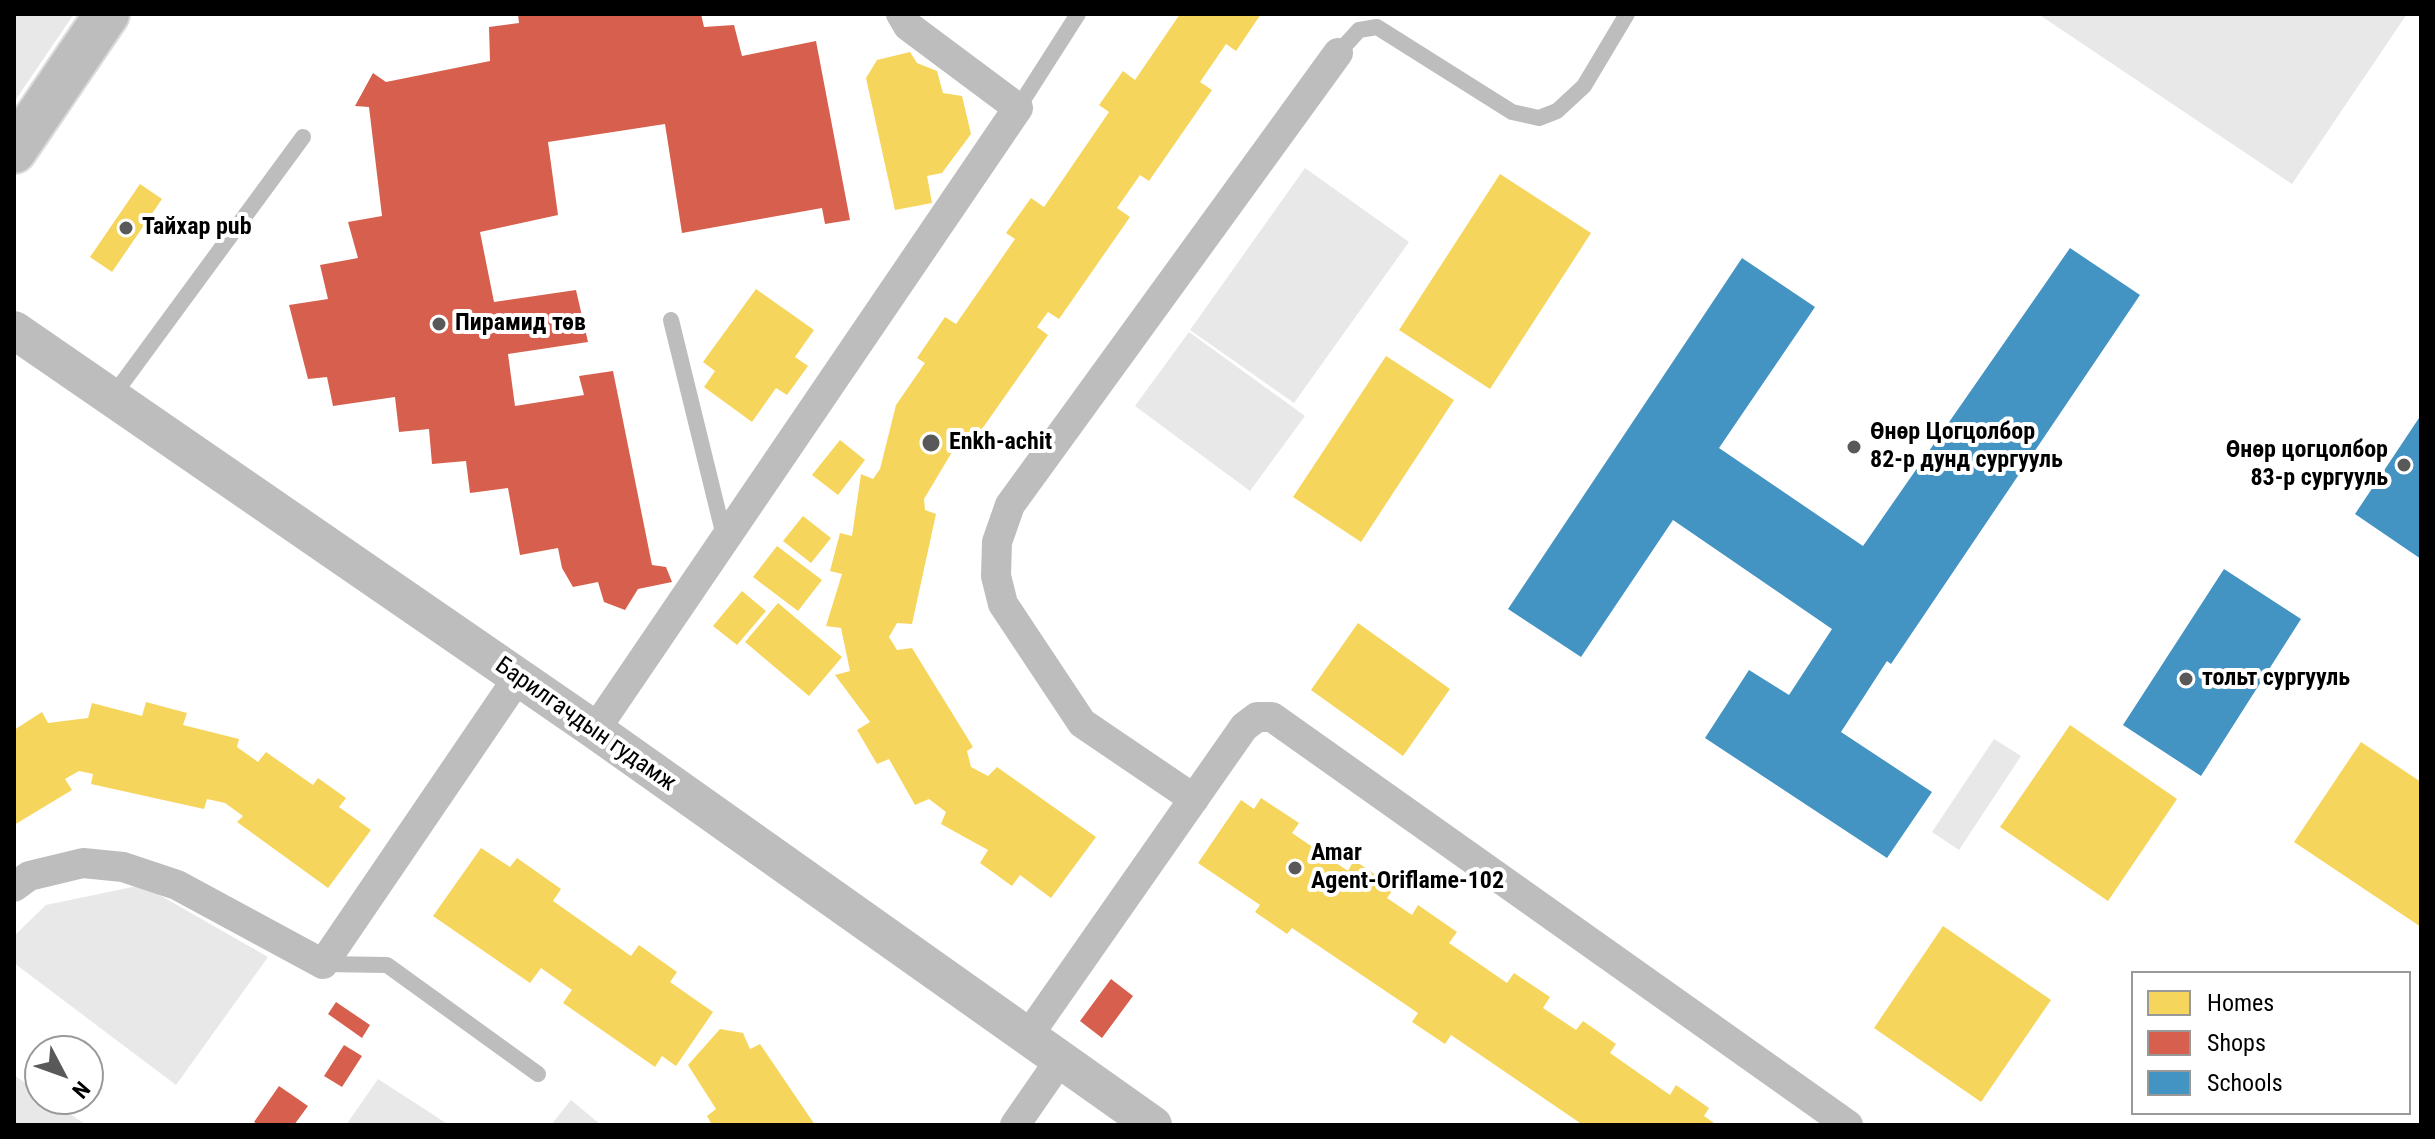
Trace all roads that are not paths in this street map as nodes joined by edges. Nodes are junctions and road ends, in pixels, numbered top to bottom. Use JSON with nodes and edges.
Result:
{"nodes":[{"id":1,"x":107,"y":14,"type":"edge"},
{"id":2,"x":901,"y":14,"type":"edge"},
{"id":3,"x":1078,"y":14,"type":"edge"},
{"id":4,"x":1627,"y":14,"type":"edge"},
{"id":5,"x":1338,"y":53,"type":"joint"},
{"id":6,"x":1018,"y":108,"type":"junction"},
{"id":7,"x":303,"y":137,"type":"dead end"},
{"id":8,"x":14,"y":151,"type":"edge"},
{"id":9,"x":671,"y":320,"type":"dead end"},
{"id":10,"x":14,"y":330,"type":"edge"},
{"id":11,"x":111,"y":397,"type":"junction"},
{"id":12,"x":725,"y":541,"type":"junction"},
{"id":13,"x":517,"y":679,"type":"junction"},
{"id":14,"x":595,"y":730,"type":"junction"},
{"id":15,"x":1194,"y":799,"type":"junction"},
{"id":16,"x":14,"y":887,"type":"edge"},
{"id":17,"x":323,"y":964,"type":"junction"},
{"id":18,"x":1028,"y":1036,"type":"junction"},
{"id":19,"x":1060,"y":1060,"type":"junction"},
{"id":20,"x":538,"y":1074,"type":"dead end"},
{"id":21,"x":1015,"y":1125,"type":"edge"},
{"id":22,"x":1153,"y":1125,"type":"edge"},
{"id":23,"x":1848,"y":1125,"type":"edge"}],
"edges":[{"from":1,"to":8,"type":"highway"},
{"from":2,"to":6,"type":"street"},
{"from":3,"to":6,"type":"lane"},
{"from":4,"to":5,"type":"lane"},
{"from":5,"to":15,"type":"street"},
{"from":6,"to":12,"type":"street"},
{"from":7,"to":11,"type":"lane"},
{"from":9,"to":12,"type":"lane"},
{"from":10,"to":11,"type":"street","name":"Барилгачдын гудамж"},
{"from":11,"to":13,"type":"street","name":"Барилгачдын гудамж"},
{"from":12,"to":14,"type":"street"},
{"from":13,"to":14,"type":"street","name":"Барилгачдын гудамж"},
{"from":13,"to":17,"type":"street"},
{"from":14,"to":18,"type":"street","name":"Барилгачдын гудамж"},
{"from":15,"to":18,"type":"street"},
{"from":15,"to":23,"type":"street"},
{"from":16,"to":17,"type":"street"},
{"from":17,"to":20,"type":"lane"},
{"from":18,"to":19,"type":"street","name":"Барилгачдын гудамж"},
{"from":19,"to":21,"type":"street"},
{"from":19,"to":22,"type":"street","name":"Барилгачдын гудамж"}]}
